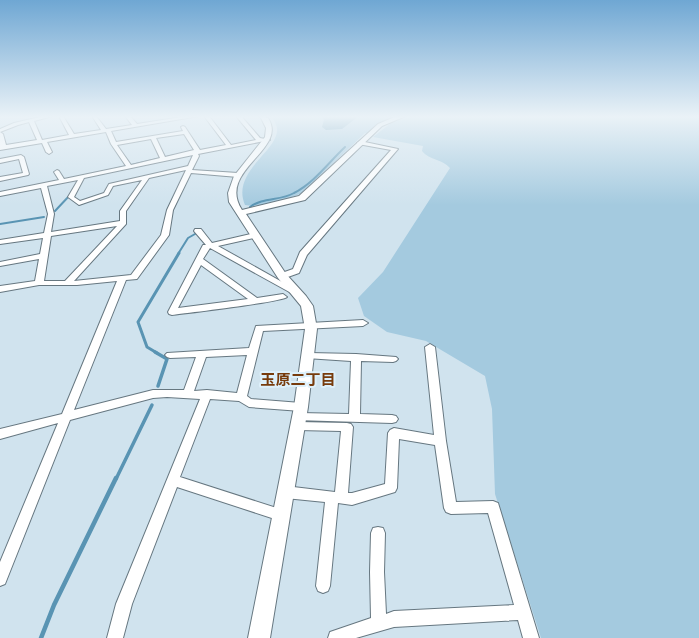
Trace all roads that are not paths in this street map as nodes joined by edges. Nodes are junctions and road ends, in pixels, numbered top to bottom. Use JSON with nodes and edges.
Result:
{"nodes":[{"id":1,"x":15,"y":146,"type":"edge"},
{"id":2,"x":45,"y":146,"type":"edge"},
{"id":3,"x":115,"y":146,"type":"edge"},
{"id":4,"x":157,"y":146,"type":"edge"},
{"id":5,"x":194,"y":146,"type":"edge"},
{"id":6,"x":229,"y":146,"type":"edge"},
{"id":7,"x":262,"y":146,"type":"edge"},
{"id":8,"x":357,"y":146,"type":"edge"},
{"id":9,"x":376,"y":146,"type":"edge"},
{"id":10,"x":2,"y":148,"type":"edge"},
{"id":11,"x":197,"y":151,"type":"junction"},
{"id":12,"x":48,"y":152,"type":"dead end"},
{"id":13,"x":163,"y":157,"type":"junction"},
{"id":14,"x":0,"y":161,"type":"edge"},
{"id":15,"x":128,"y":165,"type":"junction"},
{"id":16,"x":190,"y":169,"type":"junction"},
{"id":17,"x":57,"y":172,"type":"dead end"},
{"id":18,"x":238,"y":175,"type":"junction"},
{"id":19,"x":147,"y":177,"type":"junction"},
{"id":20,"x":0,"y":179,"type":"edge"},
{"id":21,"x":81,"y":179,"type":"junction"},
{"id":22,"x":63,"y":182,"type":"junction"},
{"id":23,"x":44,"y":186,"type":"junction"},
{"id":24,"x":0,"y":194,"type":"edge"},
{"id":25,"x":239,"y":213,"type":"junction"},
{"id":26,"x":124,"y":223,"type":"junction"},
{"id":27,"x":198,"y":231,"type":"dead end"},
{"id":28,"x":48,"y":234,"type":"junction"},
{"id":29,"x":255,"y":235,"type":"junction"},
{"id":30,"x":0,"y":242,"type":"edge"},
{"id":31,"x":210,"y":245,"type":"junction"},
{"id":32,"x":44,"y":256,"type":"junction"},
{"id":33,"x":199,"y":260,"type":"junction"},
{"id":34,"x":0,"y":264,"type":"edge"},
{"id":35,"x":282,"y":276,"type":"junction"},
{"id":36,"x":122,"y":279,"type":"junction"},
{"id":37,"x":39,"y":283,"type":"junction"},
{"id":38,"x":68,"y":283,"type":"junction"},
{"id":39,"x":0,"y":289,"type":"edge"},
{"id":40,"x":298,"y":294,"type":"junction"},
{"id":41,"x":283,"y":296,"type":"dead end"},
{"id":42,"x":256,"y":300,"type":"junction"},
{"id":43,"x":363,"y":323,"type":"dead end"},
{"id":44,"x":311,"y":326,"type":"junction"},
{"id":45,"x":430,"y":347,"type":"dead end"},
{"id":46,"x":252,"y":351,"type":"junction"},
{"id":47,"x":202,"y":353,"type":"junction"},
{"id":48,"x":170,"y":355,"type":"dead end"},
{"id":49,"x":309,"y":356,"type":"junction"},
{"id":50,"x":356,"y":357,"type":"junction"},
{"id":51,"x":393,"y":359,"type":"dead end"},
{"id":52,"x":188,"y":394,"type":"junction"},
{"id":53,"x":206,"y":394,"type":"junction"},
{"id":54,"x":242,"y":397,"type":"junction"},
{"id":55,"x":299,"y":417,"type":"junction"},
{"id":56,"x":65,"y":418,"type":"junction"},
{"id":57,"x":354,"y":418,"type":"junction"},
{"id":58,"x":392,"y":419,"type":"dead end"},
{"id":59,"x":0,"y":434,"type":"edge"},
{"id":60,"x":440,"y":440,"type":"junction"},
{"id":61,"x":172,"y":480,"type":"junction"},
{"id":62,"x":285,"y":492,"type":"junction"},
{"id":63,"x":337,"y":497,"type":"junction"},
{"id":64,"x":281,"y":515,"type":"junction"},
{"id":65,"x":378,"y":533,"type":"dead end"},
{"id":66,"x":0,"y":579,"type":"edge"},
{"id":67,"x":323,"y":586,"type":"dead end"},
{"id":68,"x":524,"y":612,"type":"junction"},
{"id":69,"x":379,"y":624,"type":"junction"},
{"id":70,"x":115,"y":638,"type":"edge"},
{"id":71,"x":259,"y":638,"type":"edge"},
{"id":72,"x":336,"y":638,"type":"edge"},
{"id":73,"x":531,"y":638,"type":"edge"}],
"edges":[{"from":1,"to":10,"type":"street"},
{"from":2,"to":12,"type":"street"},
{"from":3,"to":15,"type":"street"},
{"from":4,"to":13,"type":"street"},
{"from":5,"to":11,"type":"street"},
{"from":6,"to":11,"type":"street"},
{"from":7,"to":18,"type":"street"},
{"from":8,"to":25,"type":"street"},
{"from":9,"to":35,"type":"street"},
{"from":11,"to":13,"type":"street"},
{"from":11,"to":16,"type":"street"},
{"from":13,"to":15,"type":"street"},
{"from":14,"to":20,"type":"street"},
{"from":15,"to":21,"type":"street"},
{"from":16,"to":18,"type":"street"},
{"from":16,"to":19,"type":"street"},
{"from":16,"to":36,"type":"street"},
{"from":17,"to":22,"type":"street"},
{"from":18,"to":25,"type":"street"},
{"from":19,"to":21,"type":"street"},
{"from":19,"to":26,"type":"street"},
{"from":21,"to":22,"type":"street"},
{"from":22,"to":23,"type":"street"},
{"from":23,"to":24,"type":"street"},
{"from":23,"to":28,"type":"street"},
{"from":25,"to":29,"type":"street"},
{"from":26,"to":28,"type":"street"},
{"from":26,"to":38,"type":"street"},
{"from":27,"to":31,"type":"street"},
{"from":28,"to":30,"type":"street"},
{"from":28,"to":32,"type":"street"},
{"from":29,"to":31,"type":"street"},
{"from":29,"to":35,"type":"street"},
{"from":31,"to":33,"type":"street"},
{"from":31,"to":40,"type":"street"},
{"from":32,"to":34,"type":"street"},
{"from":32,"to":37,"type":"street"},
{"from":33,"to":42,"type":"street"},
{"from":33,"to":42,"type":"street"},
{"from":35,"to":40,"type":"street"},
{"from":36,"to":38,"type":"street"},
{"from":36,"to":56,"type":"street"},
{"from":37,"to":38,"type":"street"},
{"from":37,"to":39,"type":"street"},
{"from":40,"to":44,"type":"street"},
{"from":41,"to":42,"type":"street"},
{"from":43,"to":44,"type":"street"},
{"from":44,"to":46,"type":"street"},
{"from":44,"to":49,"type":"street"},
{"from":45,"to":60,"type":"street"},
{"from":46,"to":47,"type":"street"},
{"from":46,"to":54,"type":"street"},
{"from":47,"to":48,"type":"street"},
{"from":47,"to":52,"type":"street"},
{"from":49,"to":50,"type":"street"},
{"from":49,"to":55,"type":"street"},
{"from":50,"to":51,"type":"street"},
{"from":50,"to":57,"type":"street"},
{"from":52,"to":53,"type":"street"},
{"from":52,"to":56,"type":"street"},
{"from":53,"to":54,"type":"street"},
{"from":53,"to":61,"type":"street"},
{"from":54,"to":55,"type":"street"},
{"from":55,"to":57,"type":"street"},
{"from":55,"to":62,"type":"street"},
{"from":55,"to":63,"type":"street"},
{"from":56,"to":59,"type":"street"},
{"from":56,"to":66,"type":"street"},
{"from":57,"to":58,"type":"street"},
{"from":60,"to":63,"type":"street"},
{"from":60,"to":68,"type":"street"},
{"from":61,"to":64,"type":"street"},
{"from":61,"to":70,"type":"street"},
{"from":62,"to":63,"type":"street"},
{"from":62,"to":64,"type":"street"},
{"from":63,"to":67,"type":"street"},
{"from":64,"to":71,"type":"street"},
{"from":65,"to":69,"type":"street"},
{"from":68,"to":69,"type":"street"},
{"from":68,"to":73,"type":"street"},
{"from":69,"to":72,"type":"street"}]}
